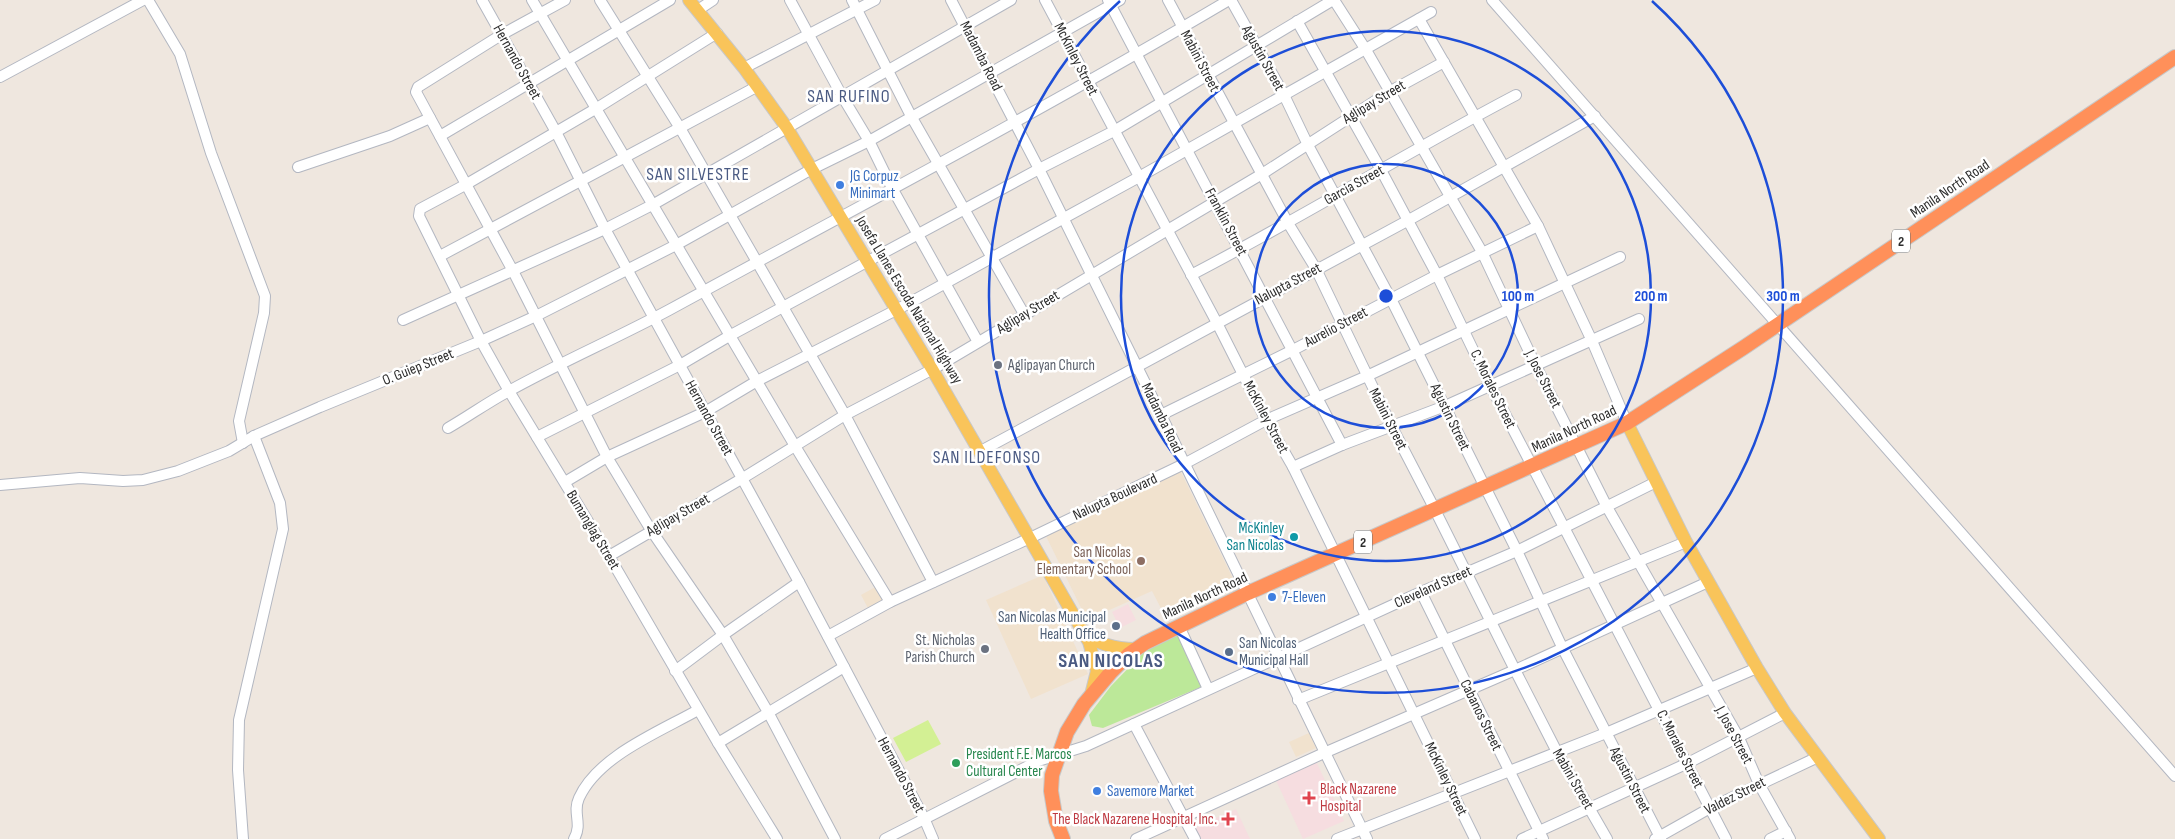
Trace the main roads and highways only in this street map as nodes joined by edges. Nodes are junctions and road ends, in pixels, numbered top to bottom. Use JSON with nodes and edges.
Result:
{"nodes":[{"id":1,"x":689,"y":0,"type":"edge"},
{"id":2,"x":2174,"y":60,"type":"edge"},
{"id":3,"x":1626,"y":423,"type":"junction"},
{"id":4,"x":1082,"y":630,"type":"junction"},
{"id":5,"x":1136,"y":649,"type":"junction"},
{"id":6,"x":1091,"y":696,"type":"junction"},
{"id":7,"x":1063,"y":839,"type":"edge"},
{"id":8,"x":1878,"y":839,"type":"edge"}],
"edges":[{"from":1,"to":4,"type":"main road","name":"Josefa Llanes Escoda National Highway"},
{"from":2,"to":3,"type":"highway","name":"Manila North Road","number":"2"},
{"from":3,"to":5,"type":"highway","name":"Manila North Road","number":"2"},
{"from":3,"to":8,"type":"main road"},
{"from":4,"to":5,"type":"main road","name":"Josefa Llanes Escoda National Highway"},
{"from":4,"to":6,"type":"main road","name":"Josefa Llanes Escoda National Highway"},
{"from":5,"to":6,"type":"highway","name":"Manila North Road","number":"2"},
{"from":6,"to":7,"type":"highway","name":"Manila North Road","number":"2"}]}
